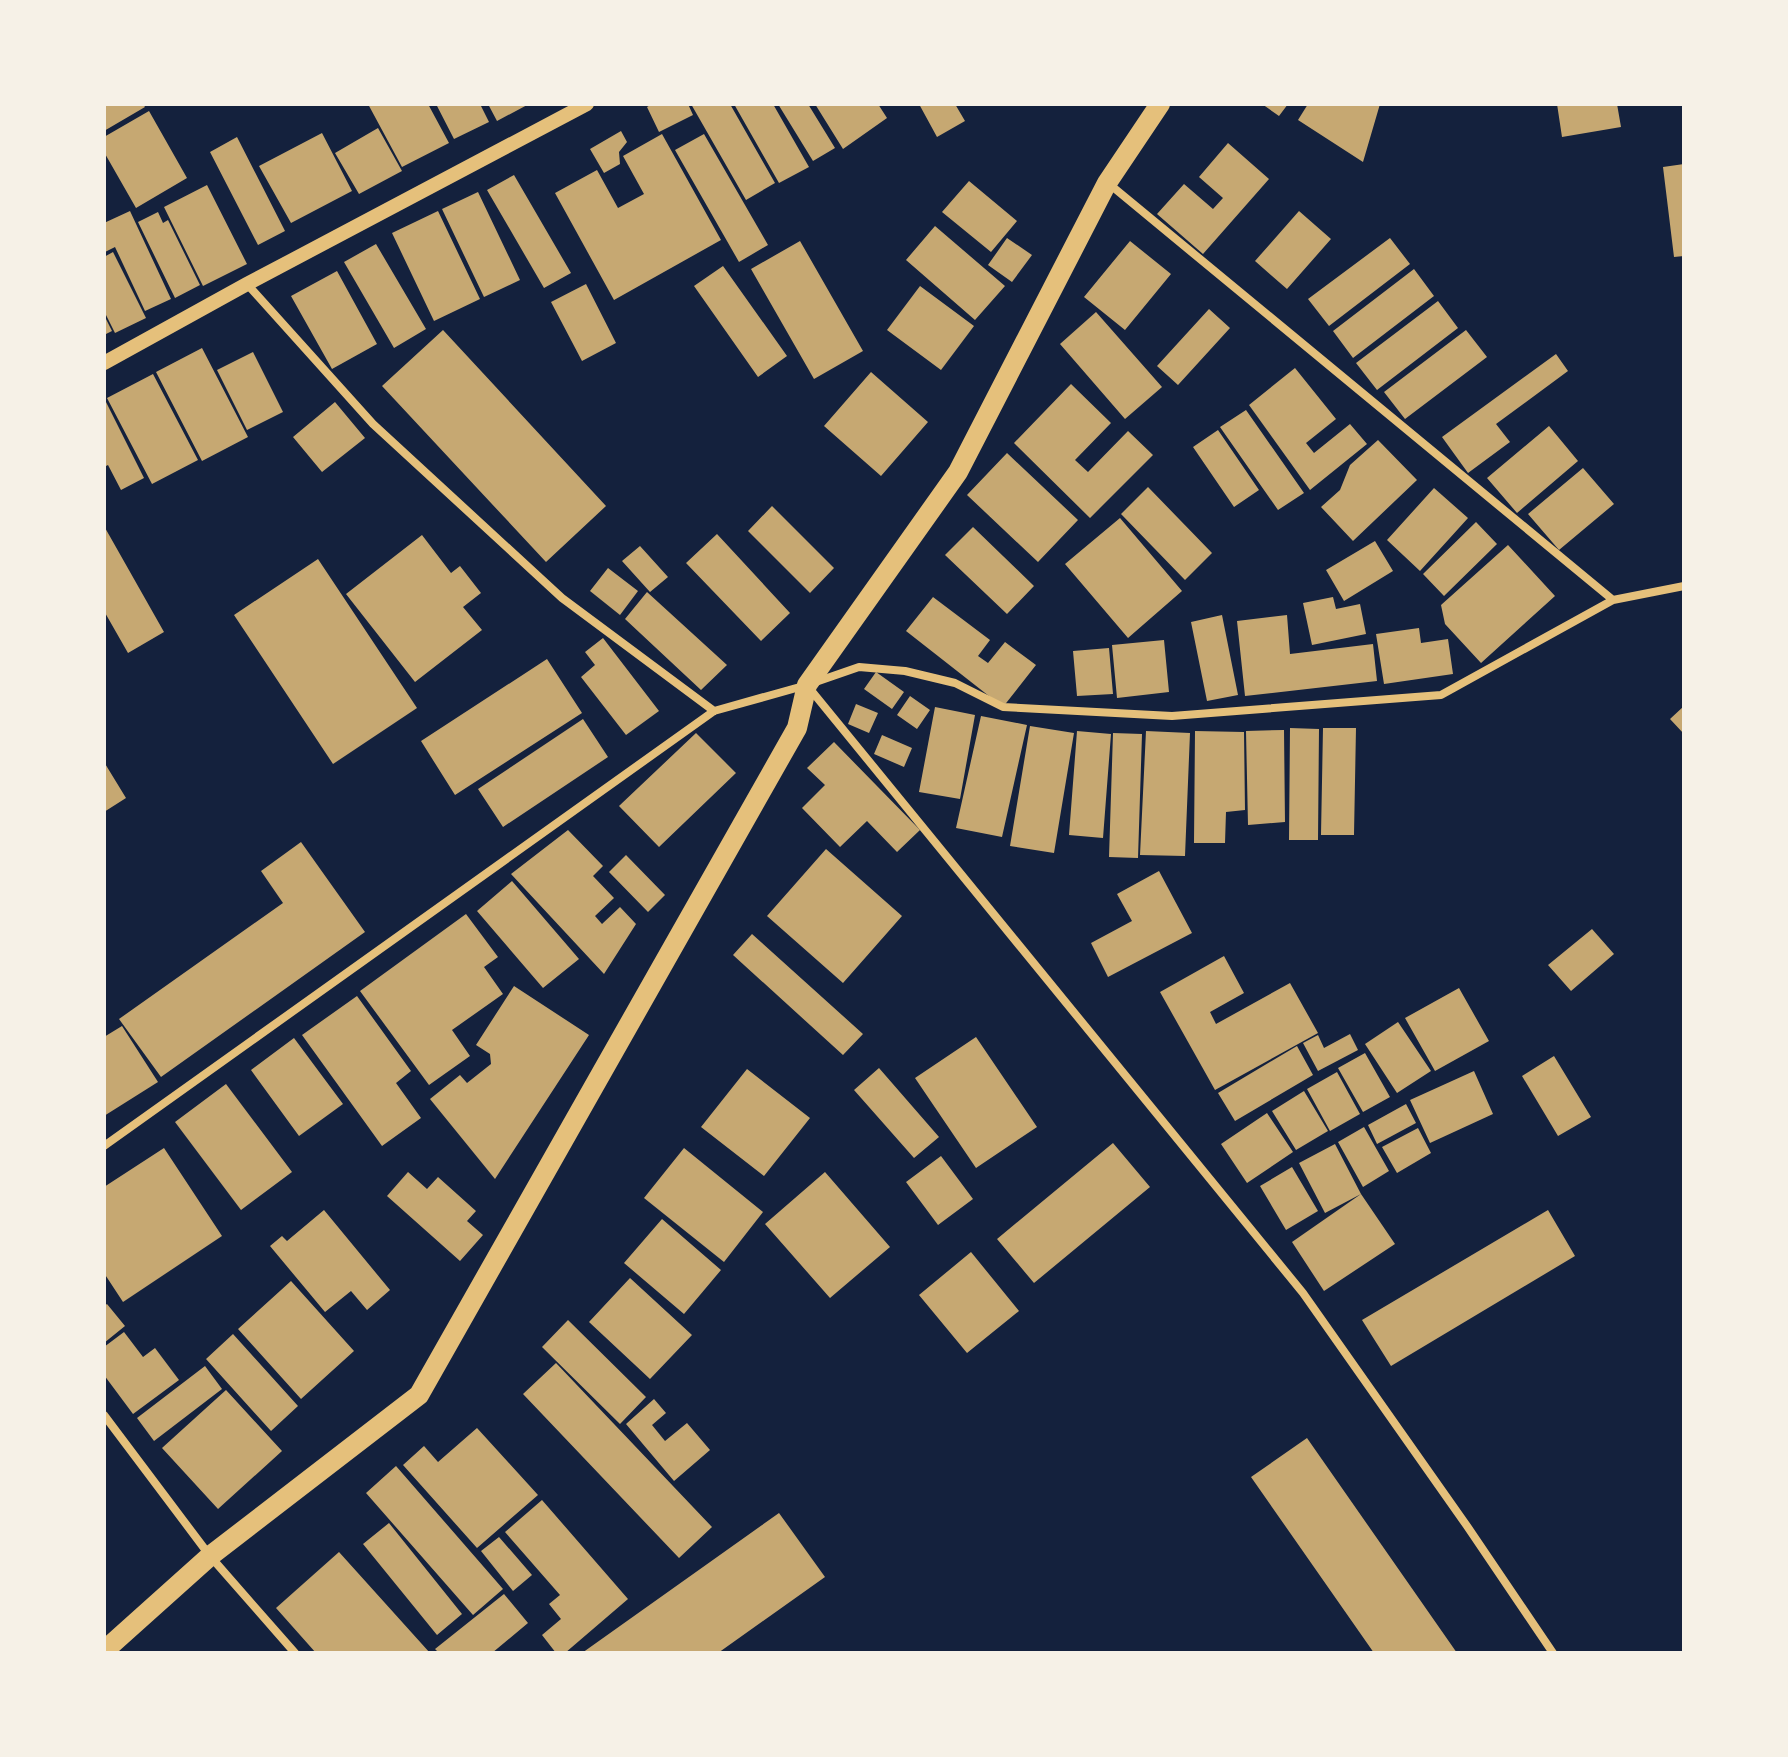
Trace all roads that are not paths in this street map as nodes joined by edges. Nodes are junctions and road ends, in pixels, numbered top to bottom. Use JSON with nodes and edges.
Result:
{"nodes":[{"id":1,"x":587,"y":104,"type":"edge"},
{"id":2,"x":1160,"y":104,"type":"edge"},
{"id":3,"x":1107,"y":183,"type":"junction"},
{"id":4,"x":247,"y":284,"type":"junction"},
{"id":5,"x":104,"y":363,"type":"edge"},
{"id":6,"x":1684,"y":586,"type":"edge"},
{"id":7,"x":1613,"y":600,"type":"junction"},
{"id":8,"x":807,"y":685,"type":"junction"},
{"id":9,"x":714,"y":711,"type":"junction"},
{"id":10,"x":104,"y":1146,"type":"edge"},
{"id":11,"x":104,"y":1415,"type":"edge"},
{"id":12,"x":210,"y":1556,"type":"junction"},
{"id":13,"x":104,"y":1651,"type":"edge"},
{"id":14,"x":295,"y":1653,"type":"edge"},
{"id":15,"x":1553,"y":1653,"type":"edge"}],
"edges":[{"from":1,"to":4,"type":"street"},
{"from":2,"to":3,"type":"main road"},
{"from":3,"to":7,"type":"street"},
{"from":3,"to":8,"type":"main road"},
{"from":4,"to":5,"type":"street"},
{"from":4,"to":9,"type":"street"},
{"from":6,"to":7,"type":"street"},
{"from":7,"to":8,"type":"street"},
{"from":8,"to":9,"type":"street"},
{"from":8,"to":12,"type":"main road"},
{"from":8,"to":15,"type":"street"},
{"from":9,"to":10,"type":"street"},
{"from":11,"to":12,"type":"street"},
{"from":12,"to":13,"type":"main road"},
{"from":12,"to":14,"type":"street"}]}
